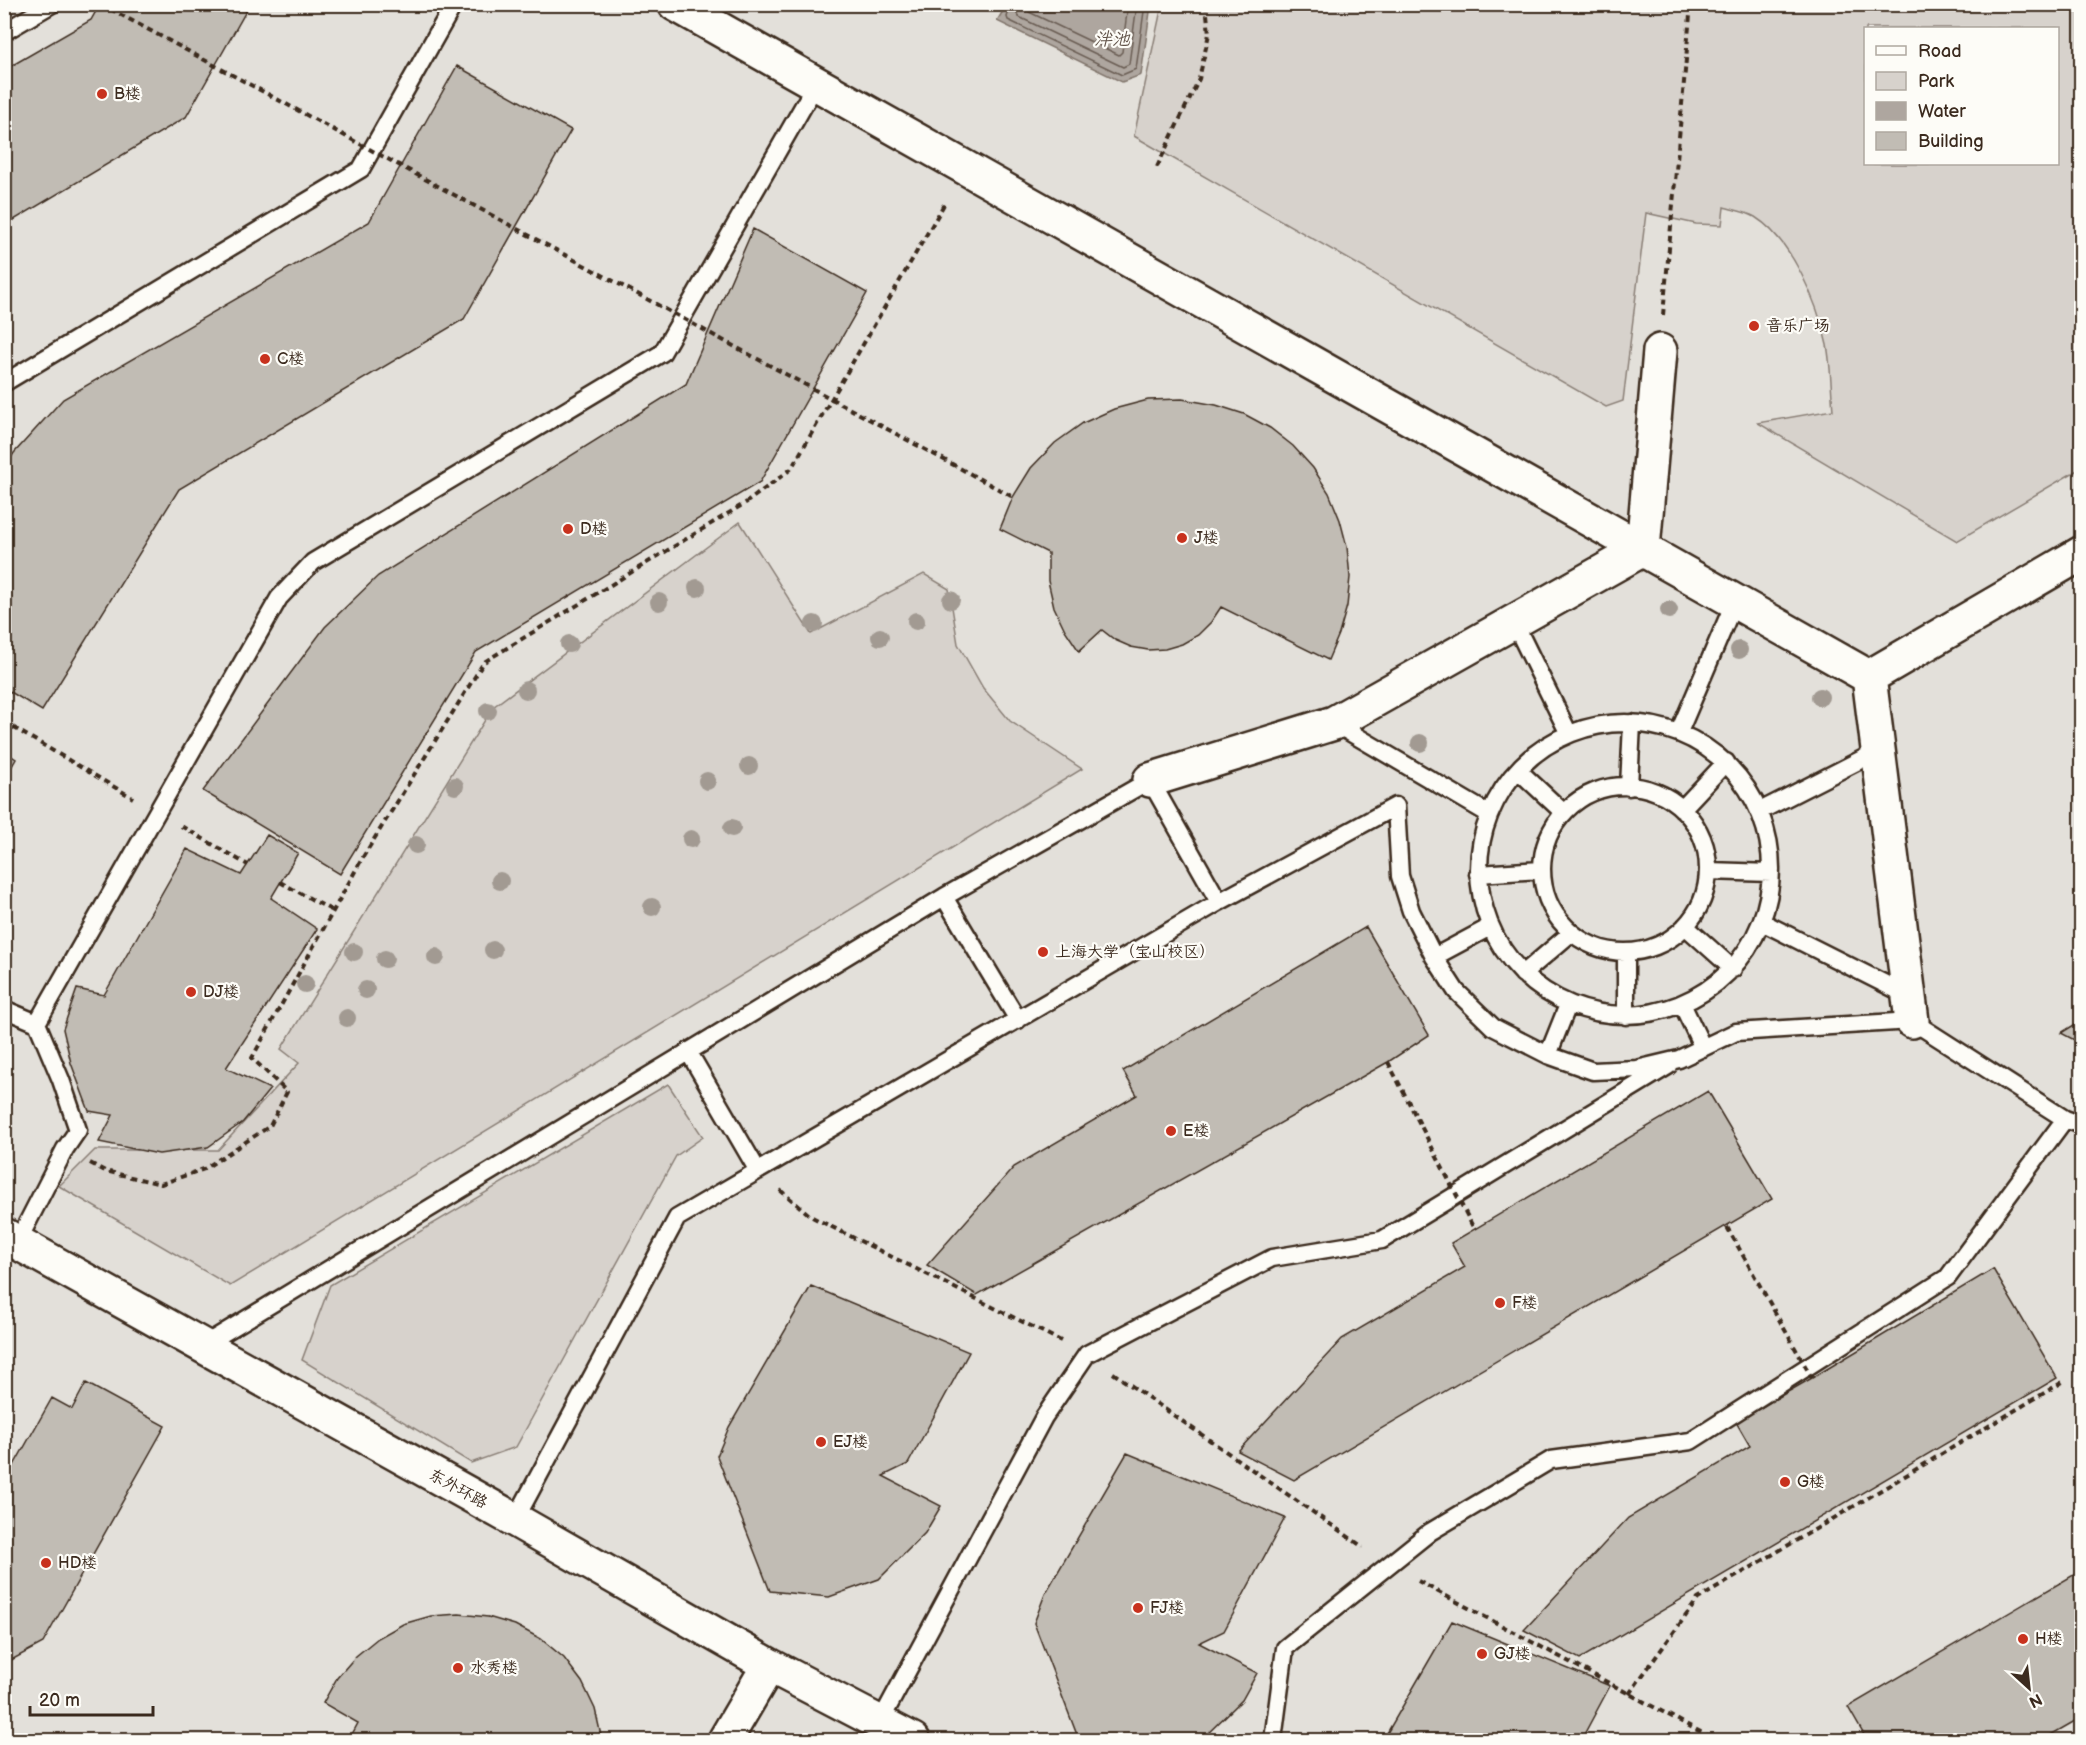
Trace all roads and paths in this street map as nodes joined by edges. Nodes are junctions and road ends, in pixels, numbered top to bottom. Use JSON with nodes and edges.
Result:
{"nodes":[{"id":1,"x":52,"y":4,"type":"edge"},
{"id":2,"x":101,"y":4,"type":"edge"},
{"id":3,"x":454,"y":4,"type":"edge"},
{"id":4,"x":675,"y":4,"type":"edge"},
{"id":5,"x":1206,"y":4,"type":"edge"},
{"id":6,"x":1691,"y":4,"type":"edge"},
{"id":7,"x":4,"y":32,"type":"edge"},
{"id":8,"x":816,"y":84,"type":"junction"},
{"id":9,"x":1157,"y":167,"type":"dead end"},
{"id":10,"x":965,"y":168,"type":"junction"},
{"id":11,"x":1660,"y":351,"type":"joint"},
{"id":12,"x":4,"y":383,"type":"edge"},
{"id":13,"x":1013,"y":498,"type":"dead end"},
{"id":14,"x":1643,"y":549,"type":"junction"},
{"id":15,"x":2082,"y":553,"type":"edge"},
{"id":16,"x":1735,"y":601,"type":"junction"},
{"id":17,"x":1515,"y":622,"type":"junction"},
{"id":18,"x":1869,"y":677,"type":"junction"},
{"id":19,"x":4,"y":722,"type":"edge"},
{"id":20,"x":1335,"y":723,"type":"junction"},
{"id":21,"x":1632,"y":723,"type":"junction"},
{"id":22,"x":1679,"y":732,"type":"junction"},
{"id":23,"x":1569,"y":734,"type":"junction"},
{"id":24,"x":1878,"y":751,"type":"junction"},
{"id":25,"x":1726,"y":762,"type":"junction"},
{"id":26,"x":1518,"y":770,"type":"junction"},
{"id":27,"x":1150,"y":780,"type":"junction"},
{"id":28,"x":1629,"y":786,"type":"junction"},
{"id":29,"x":1682,"y":809,"type":"junction"},
{"id":30,"x":1760,"y":811,"type":"junction"},
{"id":31,"x":157,"y":812,"type":"junction"},
{"id":32,"x":1564,"y":813,"type":"junction"},
{"id":33,"x":1489,"y":814,"type":"junction"},
{"id":34,"x":248,"y":865,"type":"dead end"},
{"id":35,"x":1541,"y":870,"type":"junction"},
{"id":36,"x":1708,"y":871,"type":"junction"},
{"id":37,"x":1772,"y":873,"type":"junction"},
{"id":38,"x":1478,"y":874,"type":"junction"},
{"id":39,"x":280,"y":882,"type":"dead end"},
{"id":40,"x":944,"y":897,"type":"junction"},
{"id":41,"x":1219,"y":902,"type":"junction"},
{"id":42,"x":333,"y":911,"type":"junction"},
{"id":43,"x":1762,"y":922,"type":"junction"},
{"id":44,"x":1685,"y":926,"type":"junction"},
{"id":45,"x":1490,"y":927,"type":"junction"},
{"id":46,"x":1571,"y":933,"type":"junction"},
{"id":47,"x":1626,"y":952,"type":"junction"},
{"id":48,"x":1434,"y":957,"type":"junction"},
{"id":49,"x":1733,"y":969,"type":"junction"},
{"id":50,"x":1523,"y":974,"type":"junction"},
{"id":51,"x":1682,"y":1004,"type":"junction"},
{"id":52,"x":1568,"y":1005,"type":"junction"},
{"id":53,"x":1910,"y":1008,"type":"junction"},
{"id":54,"x":4,"y":1010,"type":"edge"},
{"id":55,"x":1626,"y":1016,"type":"junction"},
{"id":56,"x":1018,"y":1020,"type":"junction"},
{"id":57,"x":37,"y":1023,"type":"junction"},
{"id":58,"x":1703,"y":1048,"type":"junction"},
{"id":59,"x":688,"y":1051,"type":"junction"},
{"id":60,"x":1548,"y":1055,"type":"junction"},
{"id":61,"x":1679,"y":1059,"type":"junction"},
{"id":62,"x":1388,"y":1062,"type":"dead end"},
{"id":63,"x":2065,"y":1119,"type":"junction"},
{"id":64,"x":2082,"y":1125,"type":"edge"},
{"id":65,"x":65,"y":1149,"type":"junction"},
{"id":66,"x":758,"y":1171,"type":"junction"},
{"id":67,"x":1727,"y":1227,"type":"dead end"},
{"id":68,"x":1474,"y":1229,"type":"dead end"},
{"id":69,"x":11,"y":1239,"type":"edge"},
{"id":70,"x":202,"y":1346,"type":"junction"},
{"id":71,"x":1087,"y":1354,"type":"junction"},
{"id":72,"x":1812,"y":1378,"type":"dead end"},
{"id":73,"x":2066,"y":1380,"type":"dead end"},
{"id":74,"x":515,"y":1521,"type":"junction"},
{"id":75,"x":1388,"y":1565,"type":"junction"},
{"id":76,"x":769,"y":1665,"type":"junction"},
{"id":77,"x":1629,"y":1694,"type":"junction"},
{"id":78,"x":880,"y":1722,"type":"junction"},
{"id":79,"x":1708,"y":1736,"type":"dead end"},
{"id":80,"x":725,"y":1740,"type":"edge"},
{"id":81,"x":913,"y":1740,"type":"edge"},
{"id":82,"x":1274,"y":1740,"type":"edge"}],
"edges":[{"from":1,"to":7,"type":"lane"},
{"from":2,"to":13,"type":"path","bridge":true},
{"from":3,"to":12,"type":"lane"},
{"from":4,"to":8,"type":"street"},
{"from":5,"to":9,"type":"path"},
{"from":6,"to":11,"type":"path"},
{"from":8,"to":10,"type":"street"},
{"from":8,"to":31,"type":"lane"},
{"from":10,"to":14,"type":"street"},
{"from":10,"to":42,"type":"path"},
{"from":11,"to":14,"type":"street"},
{"from":14,"to":16,"type":"street"},
{"from":14,"to":17,"type":"street"},
{"from":15,"to":18,"type":"street"},
{"from":16,"to":18,"type":"street"},
{"from":16,"to":22,"type":"lane"},
{"from":17,"to":20,"type":"street"},
{"from":17,"to":23,"type":"lane"},
{"from":18,"to":24,"type":"street"},
{"from":19,"to":31,"type":"path"},
{"from":20,"to":27,"type":"street"},
{"from":20,"to":33,"type":"lane"},
{"from":21,"to":22,"type":"lane"},
{"from":21,"to":23,"type":"lane"},
{"from":21,"to":28,"type":"lane"},
{"from":22,"to":25,"type":"lane"},
{"from":23,"to":26,"type":"lane"},
{"from":24,"to":30,"type":"lane"},
{"from":24,"to":53,"type":"street"},
{"from":25,"to":29,"type":"lane"},
{"from":25,"to":30,"type":"lane"},
{"from":26,"to":32,"type":"lane"},
{"from":26,"to":33,"type":"lane"},
{"from":27,"to":40,"type":"lane"},
{"from":27,"to":41,"type":"lane"},
{"from":28,"to":29,"type":"lane"},
{"from":28,"to":32,"type":"lane"},
{"from":29,"to":36,"type":"lane"},
{"from":30,"to":37,"type":"lane"},
{"from":31,"to":34,"type":"path"},
{"from":31,"to":57,"type":"lane"},
{"from":32,"to":35,"type":"lane"},
{"from":33,"to":38,"type":"lane"},
{"from":35,"to":38,"type":"lane"},
{"from":35,"to":46,"type":"lane"},
{"from":36,"to":37,"type":"lane"},
{"from":36,"to":44,"type":"lane"},
{"from":37,"to":43,"type":"lane"},
{"from":38,"to":45,"type":"lane"},
{"from":39,"to":42,"type":"path"},
{"from":40,"to":56,"type":"lane"},
{"from":40,"to":59,"type":"lane"},
{"from":41,"to":48,"type":"lane"},
{"from":41,"to":56,"type":"lane"},
{"from":42,"to":65,"type":"path"},
{"from":43,"to":49,"type":"lane"},
{"from":43,"to":53,"type":"lane"},
{"from":44,"to":47,"type":"lane"},
{"from":44,"to":49,"type":"lane"},
{"from":45,"to":48,"type":"lane"},
{"from":45,"to":50,"type":"lane"},
{"from":46,"to":47,"type":"lane"},
{"from":46,"to":50,"type":"lane"},
{"from":47,"to":55,"type":"lane"},
{"from":48,"to":60,"type":"lane"},
{"from":49,"to":51,"type":"lane"},
{"from":50,"to":52,"type":"lane"},
{"from":51,"to":55,"type":"lane"},
{"from":51,"to":58,"type":"lane"},
{"from":52,"to":55,"type":"lane"},
{"from":52,"to":60,"type":"lane"},
{"from":53,"to":58,"type":"lane"},
{"from":53,"to":63,"type":"lane"},
{"from":54,"to":57,"type":"lane"},
{"from":56,"to":66,"type":"lane"},
{"from":57,"to":65,"type":"lane"},
{"from":58,"to":61,"type":"lane"},
{"from":59,"to":66,"type":"lane"},
{"from":59,"to":70,"type":"lane"},
{"from":60,"to":61,"type":"lane"},
{"from":61,"to":71,"type":"lane"},
{"from":62,"to":68,"type":"path","bridge":true},
{"from":63,"to":64,"type":"lane"},
{"from":63,"to":75,"type":"lane"},
{"from":65,"to":69,"type":"lane"},
{"from":66,"to":71,"type":"path"},
{"from":66,"to":74,"type":"lane"},
{"from":67,"to":72,"type":"path","bridge":true},
{"from":69,"to":70,"type":"street","name":"东外环路"},
{"from":70,"to":74,"type":"street","name":"东外环路"},
{"from":71,"to":75,"type":"path"},
{"from":71,"to":78,"type":"lane"},
{"from":73,"to":77,"type":"path"},
{"from":74,"to":76,"type":"street","name":"东外环路"},
{"from":75,"to":77,"type":"path"},
{"from":75,"to":82,"type":"lane"},
{"from":76,"to":78,"type":"street","name":"东外环路"},
{"from":76,"to":80,"type":"street"},
{"from":77,"to":79,"type":"path"},
{"from":78,"to":81,"type":"street","name":"东外环路"}]}
